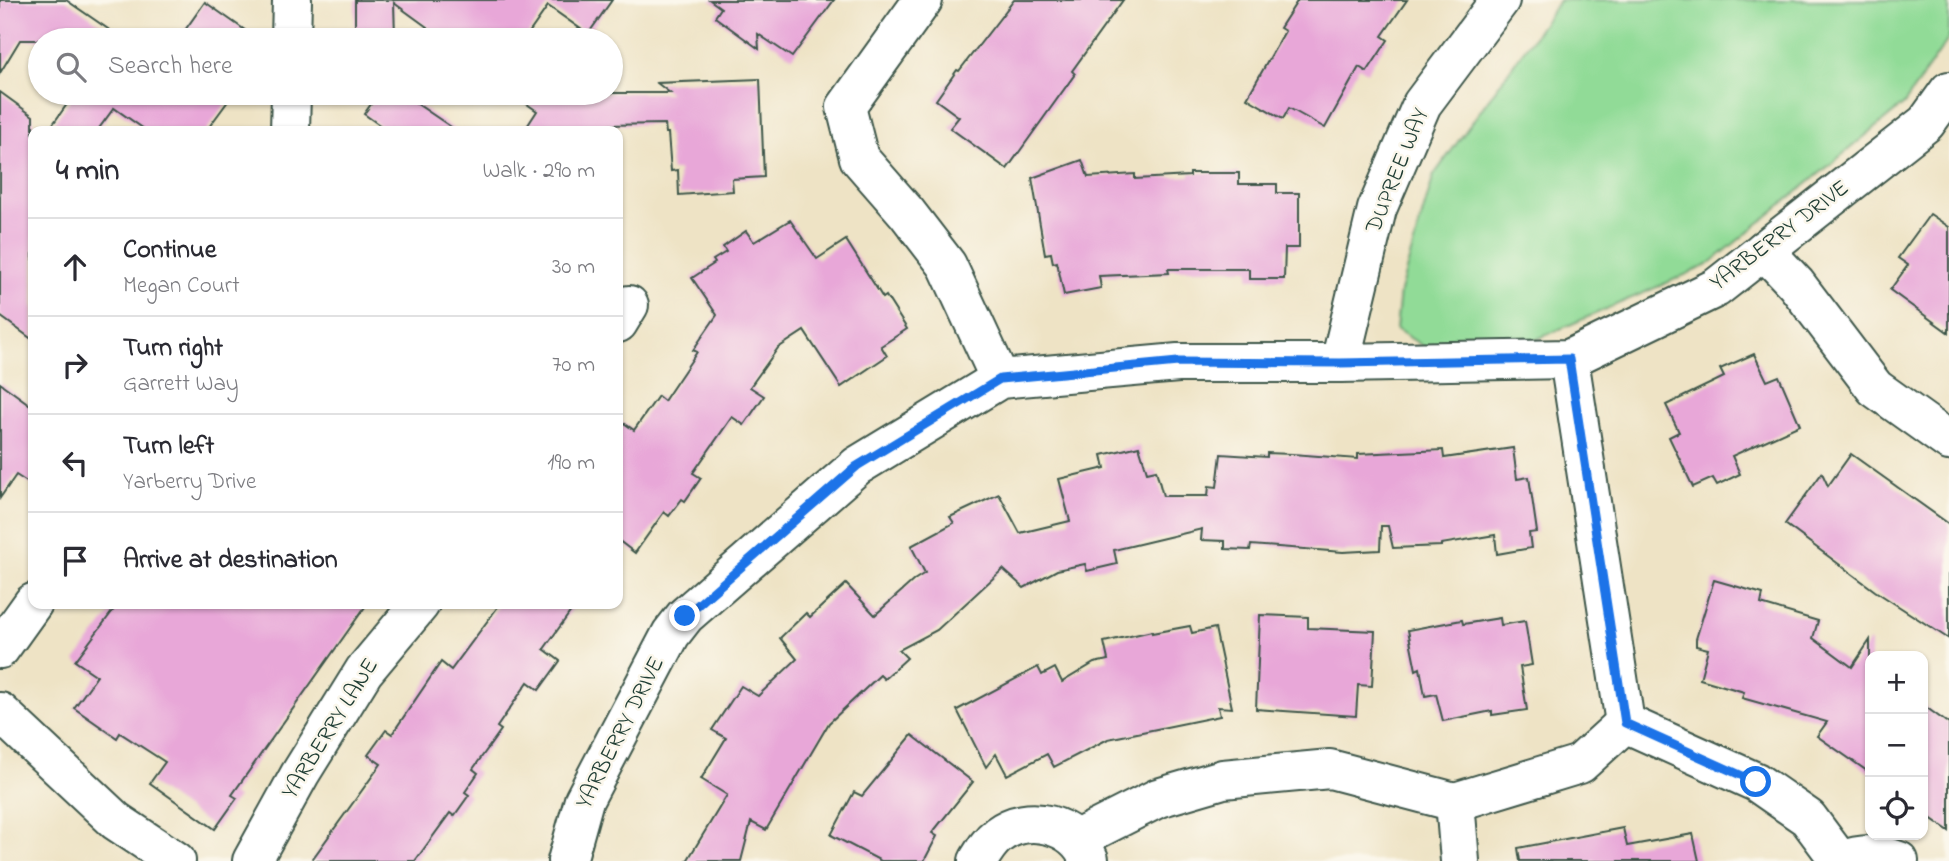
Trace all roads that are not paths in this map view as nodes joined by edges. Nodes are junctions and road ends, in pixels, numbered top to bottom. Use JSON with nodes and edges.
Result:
{"nodes":[{"id":1,"x":292,"y":0,"type":"edge"},
{"id":2,"x":923,"y":0,"type":"edge"},
{"id":3,"x":1500,"y":0,"type":"edge"},
{"id":4,"x":291,"y":28,"type":"edge"},
{"id":5,"x":1949,"y":91,"type":"edge"},
{"id":6,"x":291,"y":105,"type":"edge"},
{"id":7,"x":290,"y":126,"type":"edge"},
{"id":8,"x":1764,"y":250,"type":"junction"},
{"id":9,"x":1569,"y":359,"type":"junction"},
{"id":10,"x":1340,"y":363,"type":"junction"},
{"id":11,"x":1000,"y":379,"type":"junction"},
{"id":12,"x":1949,"y":442,"type":"edge"},
{"id":13,"x":29,"y":609,"type":"edge"},
{"id":14,"x":416,"y":609,"type":"edge"},
{"id":15,"x":0,"y":649,"type":"edge"},
{"id":16,"x":0,"y":712,"type":"edge"},
{"id":17,"x":1625,"y":723,"type":"junction"},
{"id":18,"x":1455,"y":802,"type":"junction"},
{"id":19,"x":1083,"y":850,"type":"edge"},
{"id":20,"x":176,"y":861,"type":"edge"},
{"id":21,"x":252,"y":861,"type":"edge"},
{"id":22,"x":567,"y":861,"type":"edge"},
{"id":23,"x":978,"y":861,"type":"edge"},
{"id":24,"x":1460,"y":861,"type":"edge"},
{"id":25,"x":1840,"y":861,"type":"edge"},
{"id":26,"x":1899,"y":861,"type":"edge"}],
"edges":[{"from":1,"to":4,"type":"street"},
{"from":2,"to":11,"type":"street"},
{"from":3,"to":10,"type":"street","name":"DUPREE WAY"},
{"from":5,"to":8,"type":"street","name":"YARBERRY DRIVE"},
{"from":6,"to":7,"type":"street"},
{"from":8,"to":9,"type":"street","name":"YARBERRY DRIVE"},
{"from":8,"to":12,"type":"street"},
{"from":9,"to":10,"type":"street","name":"YARBERRY DRIVE"},
{"from":9,"to":17,"type":"street"},
{"from":10,"to":11,"type":"street","name":"YARBERRY DRIVE"},
{"from":11,"to":22,"type":"street","name":"YARBERRY DRIVE"},
{"from":13,"to":15,"type":"street"},
{"from":14,"to":21,"type":"street","name":"YARBERRY LANE"},
{"from":16,"to":20,"type":"street"},
{"from":17,"to":18,"type":"street"},
{"from":17,"to":25,"type":"street"},
{"from":18,"to":19,"type":"street"},
{"from":18,"to":24,"type":"street"},
{"from":19,"to":23,"type":"street"},
{"from":25,"to":26,"type":"street"}]}
